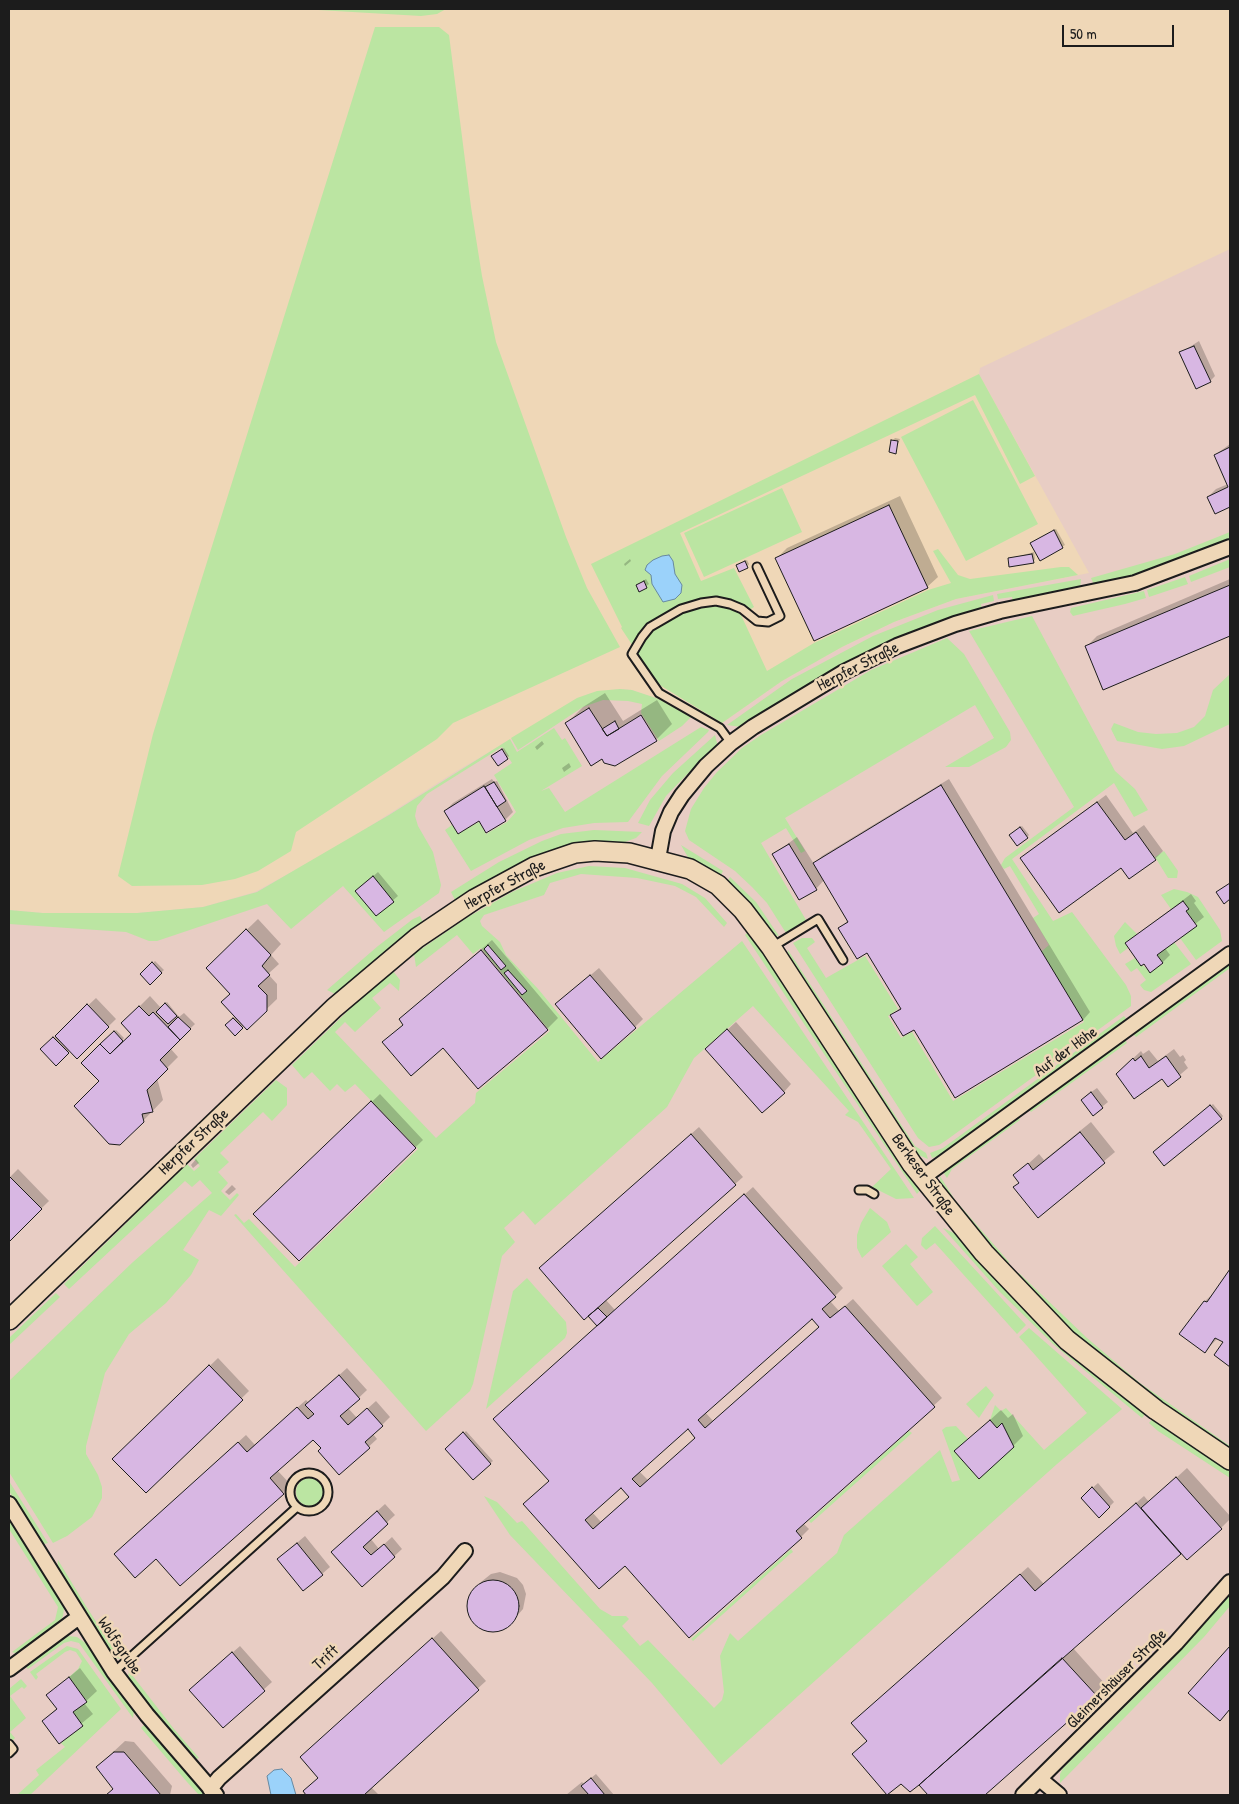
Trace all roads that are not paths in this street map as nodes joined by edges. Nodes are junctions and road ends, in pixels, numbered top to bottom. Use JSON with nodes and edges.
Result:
{"nodes":[{"id":1,"x":1230,"y":547,"type":"edge"},
{"id":2,"x":757,"y":567,"type":"dead end"},
{"id":3,"x":731,"y":743,"type":"junction"},
{"id":4,"x":658,"y":859,"type":"junction"},
{"id":5,"x":771,"y":947,"type":"junction"},
{"id":6,"x":1230,"y":954,"type":"edge"},
{"id":7,"x":843,"y":960,"type":"dead end"},
{"id":8,"x":922,"y":1178,"type":"junction"},
{"id":9,"x":859,"y":1190,"type":"dead end"},
{"id":10,"x":874,"y":1194,"type":"dead end"},
{"id":11,"x":9,"y":1320,"type":"edge"},
{"id":12,"x":1230,"y":1460,"type":"edge"},
{"id":13,"x":9,"y":1504,"type":"edge"},
{"id":14,"x":298,"y":1507,"type":"junction"},
{"id":15,"x":465,"y":1551,"type":"dead end"},
{"id":16,"x":1230,"y":1582,"type":"edge"},
{"id":17,"x":79,"y":1617,"type":"junction"},
{"id":18,"x":9,"y":1669,"type":"edge"},
{"id":19,"x":114,"y":1672,"type":"junction"},
{"id":20,"x":9,"y":1744,"type":"edge"},
{"id":21,"x":9,"y":1753,"type":"edge"},
{"id":22,"x":1041,"y":1780,"type":"junction"},
{"id":23,"x":213,"y":1792,"type":"edge"},
{"id":24,"x":1023,"y":1795,"type":"edge"},
{"id":25,"x":1059,"y":1795,"type":"edge"}],
"edges":[{"from":1,"to":3,"type":"street","name":"Herpfer Straße"},
{"from":2,"to":3,"type":"lane"},
{"from":3,"to":4,"type":"street","name":"Herpfer Straße"},
{"from":4,"to":5,"type":"main road","name":"Berkeser Straße"},
{"from":4,"to":11,"type":"main road","name":"Herpfer Straße"},
{"from":5,"to":7,"type":"lane"},
{"from":5,"to":8,"type":"main road","name":"Berkeser Straße"},
{"from":6,"to":8,"type":"street","name":"Auf der Höhe"},
{"from":8,"to":12,"type":"main road","name":"Berkeser Straße"},
{"from":9,"to":10,"type":"lane"},
{"from":13,"to":17,"type":"street","name":"Wolfsgrube"},
{"from":14,"to":14,"type":"lane"},
{"from":14,"to":19,"type":"lane"},
{"from":15,"to":23,"type":"street","name":"Trift"},
{"from":16,"to":22,"type":"street","name":"Gleimershäuser Straße"},
{"from":17,"to":18,"type":"street"},
{"from":17,"to":19,"type":"street","name":"Wolfsgrube"},
{"from":19,"to":23,"type":"street","name":"Wolfsgrube"},
{"from":20,"to":21,"type":"lane"},
{"from":22,"to":24,"type":"street","name":"Gleimershäuser Straße"},
{"from":22,"to":25,"type":"street"}]}
